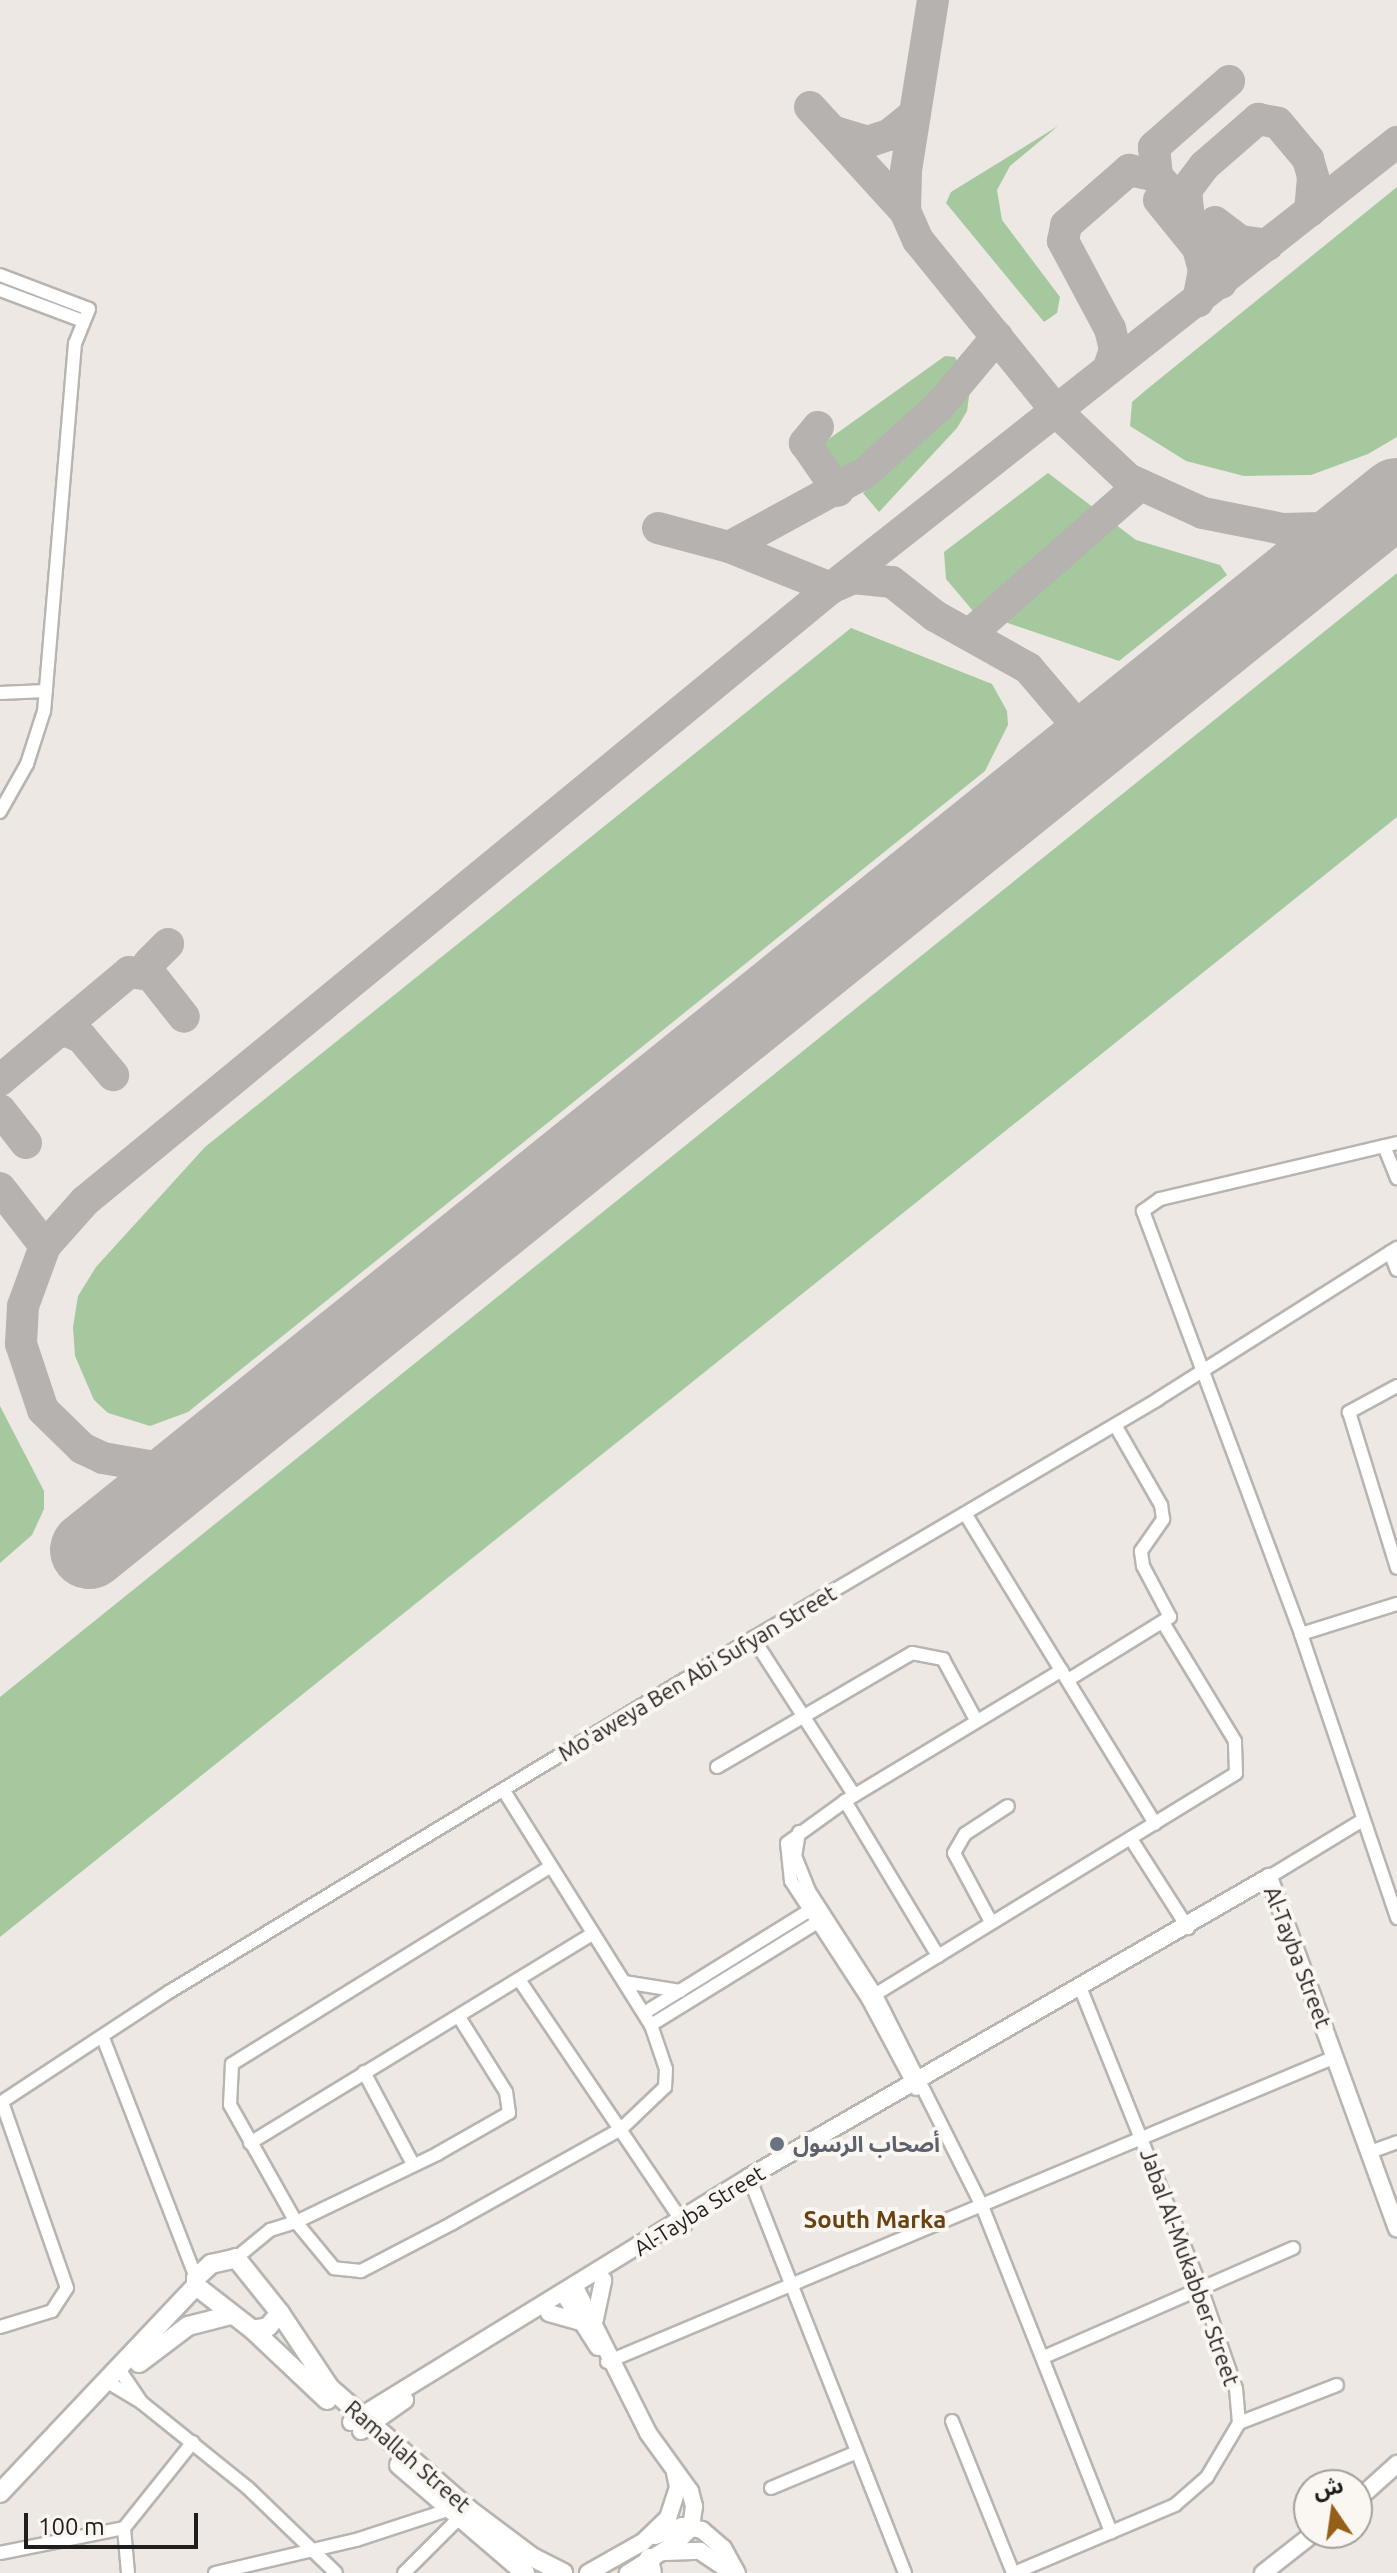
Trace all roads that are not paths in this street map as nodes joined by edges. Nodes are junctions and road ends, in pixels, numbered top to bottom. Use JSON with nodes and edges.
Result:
{"nodes":[{"id":1,"x":0,"y":275,"type":"edge"},
{"id":2,"x":0,"y":290,"type":"edge"},
{"id":3,"x":83,"y":321,"type":"junction"},
{"id":4,"x":46,"y":691,"type":"junction"},
{"id":5,"x":0,"y":693,"type":"edge"},
{"id":6,"x":0,"y":812,"type":"edge"},
{"id":7,"x":1390,"y":1144,"type":"edge"},
{"id":8,"x":1397,"y":1179,"type":"edge"},
{"id":9,"x":1393,"y":1250,"type":"edge"},
{"id":10,"x":1397,"y":1270,"type":"edge"},
{"id":11,"x":1200,"y":1373,"type":"junction"},
{"id":12,"x":1397,"y":1386,"type":"edge"},
{"id":13,"x":1115,"y":1425,"type":"junction"},
{"id":14,"x":966,"y":1515,"type":"junction"},
{"id":15,"x":1397,"y":1568,"type":"edge"},
{"id":16,"x":1397,"y":1604,"type":"edge"},
{"id":17,"x":1164,"y":1624,"type":"junction"},
{"id":18,"x":1301,"y":1634,"type":"junction"},
{"id":19,"x":753,"y":1638,"type":"junction"},
{"id":20,"x":1065,"y":1675,"type":"junction"},
{"id":21,"x":804,"y":1716,"type":"junction"},
{"id":22,"x":976,"y":1720,"type":"junction"},
{"id":23,"x":717,"y":1767,"type":"dead end"},
{"id":24,"x":504,"y":1791,"type":"junction"},
{"id":25,"x":849,"y":1798,"type":"junction"},
{"id":26,"x":1008,"y":1806,"type":"dead end"},
{"id":27,"x":1361,"y":1821,"type":"junction"},
{"id":28,"x":1155,"y":1824,"type":"junction"},
{"id":29,"x":1131,"y":1839,"type":"junction"},
{"id":30,"x":550,"y":1867,"type":"junction"},
{"id":31,"x":1269,"y":1877,"type":"junction"},
{"id":32,"x":1392,"y":1889,"type":"edge"},
{"id":33,"x":818,"y":1914,"type":"junction"},
{"id":34,"x":1397,"y":1918,"type":"edge"},
{"id":35,"x":991,"y":1922,"type":"junction"},
{"id":36,"x":1188,"y":1928,"type":"junction"},
{"id":37,"x":591,"y":1935,"type":"junction"},
{"id":38,"x":938,"y":1956,"type":"junction"},
{"id":39,"x":520,"y":1981,"type":"junction"},
{"id":40,"x":624,"y":1982,"type":"junction"},
{"id":41,"x":1086,"y":1987,"type":"junction"},
{"id":42,"x":680,"y":1991,"type":"junction"},
{"id":43,"x":872,"y":1997,"type":"junction"},
{"id":44,"x":459,"y":2017,"type":"junction"},
{"id":45,"x":647,"y":2019,"type":"junction"},
{"id":46,"x":103,"y":2038,"type":"junction"},
{"id":47,"x":1335,"y":2057,"type":"junction"},
{"id":48,"x":364,"y":2072,"type":"junction"},
{"id":49,"x":921,"y":2086,"type":"junction"},
{"id":50,"x":1,"y":2102,"type":"edge"},
{"id":51,"x":621,"y":2129,"type":"junction"},
{"id":52,"x":1141,"y":2135,"type":"junction"},
{"id":53,"x":1397,"y":2142,"type":"edge"},
{"id":54,"x":250,"y":2143,"type":"junction"},
{"id":55,"x":1370,"y":2152,"type":"junction"},
{"id":56,"x":413,"y":2164,"type":"junction"},
{"id":57,"x":751,"y":2182,"type":"junction"},
{"id":58,"x":982,"y":2206,"type":"junction"},
{"id":59,"x":296,"y":2222,"type":"junction"},
{"id":60,"x":683,"y":2223,"type":"junction"},
{"id":61,"x":1397,"y":2228,"type":"edge"},
{"id":62,"x":1293,"y":2248,"type":"dead end"},
{"id":63,"x":236,"y":2258,"type":"junction"},
{"id":64,"x":603,"y":2280,"type":"junction"},
{"id":65,"x":196,"y":2282,"type":"junction"},
{"id":66,"x":794,"y":2283,"type":"junction"},
{"id":67,"x":1201,"y":2288,"type":"junction"},
{"id":68,"x":572,"y":2294,"type":"junction"},
{"id":69,"x":280,"y":2313,"type":"junction"},
{"id":70,"x":549,"y":2313,"type":"junction"},
{"id":71,"x":231,"y":2315,"type":"junction"},
{"id":72,"x":589,"y":2321,"type":"junction"},
{"id":73,"x":0,"y":2327,"type":"edge"},
{"id":74,"x":253,"y":2330,"type":"junction"},
{"id":75,"x":1044,"y":2357,"type":"junction"},
{"id":76,"x":613,"y":2365,"type":"junction"},
{"id":77,"x":115,"y":2378,"type":"junction"},
{"id":78,"x":1337,"y":2385,"type":"dead end"},
{"id":79,"x":952,"y":2421,"type":"dead end"},
{"id":80,"x":360,"y":2423,"type":"junction"},
{"id":81,"x":1239,"y":2423,"type":"junction"},
{"id":82,"x":193,"y":2442,"type":"junction"},
{"id":83,"x":857,"y":2452,"type":"junction"},
{"id":84,"x":1397,"y":2464,"type":"edge"},
{"id":85,"x":674,"y":2468,"type":"junction"},
{"id":86,"x":1373,"y":2486,"type":"edge"},
{"id":87,"x":771,"y":2488,"type":"dead end"},
{"id":88,"x":0,"y":2493,"type":"edge"},
{"id":89,"x":458,"y":2513,"type":"junction"},
{"id":90,"x":124,"y":2528,"type":"junction"},
{"id":91,"x":691,"y":2528,"type":"junction"},
{"id":92,"x":1111,"y":2532,"type":"junction"},
{"id":93,"x":1294,"y":2549,"type":"edge"},
{"id":94,"x":310,"y":2551,"type":"junction"},
{"id":95,"x":0,"y":2553,"type":"edge"},
{"id":96,"x":652,"y":2556,"type":"edge"},
{"id":97,"x":128,"y":2573,"type":"edge"},
{"id":98,"x":215,"y":2573,"type":"edge"},
{"id":99,"x":336,"y":2573,"type":"edge"},
{"id":100,"x":404,"y":2573,"type":"edge"},
{"id":101,"x":525,"y":2573,"type":"edge"},
{"id":102,"x":563,"y":2573,"type":"edge"},
{"id":103,"x":588,"y":2573,"type":"edge"},
{"id":104,"x":628,"y":2573,"type":"edge"},
{"id":105,"x":735,"y":2573,"type":"edge"},
{"id":106,"x":905,"y":2573,"type":"edge"},
{"id":107,"x":1014,"y":2573,"type":"edge"},
{"id":108,"x":1263,"y":2573,"type":"edge"}],
"edges":[{"from":1,"to":3,"type":"street"},
{"from":2,"to":3,"type":"street"},
{"from":3,"to":4,"type":"street"},
{"from":4,"to":5,"type":"street"},
{"from":4,"to":6,"type":"street"},
{"from":7,"to":8,"type":"street"},
{"from":7,"to":11,"type":"street"},
{"from":9,"to":10,"type":"street"},
{"from":9,"to":11,"type":"street","name":"Mo'aweya Ben Abi Sufyan Street"},
{"from":11,"to":13,"type":"street","name":"Mo'aweya Ben Abi Sufyan Street"},
{"from":11,"to":18,"type":"street"},
{"from":12,"to":15,"type":"street"},
{"from":13,"to":14,"type":"street","name":"Mo'aweya Ben Abi Sufyan Street"},
{"from":13,"to":17,"type":"street"},
{"from":14,"to":19,"type":"street","name":"Mo'aweya Ben Abi Sufyan Street"},
{"from":14,"to":20,"type":"street"},
{"from":16,"to":18,"type":"street"},
{"from":17,"to":20,"type":"street"},
{"from":17,"to":28,"type":"street"},
{"from":18,"to":27,"type":"street"},
{"from":19,"to":21,"type":"street"},
{"from":19,"to":24,"type":"street","name":"Mo'aweya Ben Abi Sufyan Street"},
{"from":20,"to":22,"type":"street"},
{"from":20,"to":28,"type":"street"},
{"from":21,"to":22,"type":"street"},
{"from":21,"to":23,"type":"street"},
{"from":21,"to":25,"type":"street"},
{"from":22,"to":25,"type":"street"},
{"from":24,"to":30,"type":"street"},
{"from":24,"to":46,"type":"street","name":"Mo'aweya Ben Abi Sufyan Street"},
{"from":25,"to":33,"type":"street"},
{"from":25,"to":38,"type":"street"},
{"from":26,"to":35,"type":"street"},
{"from":27,"to":31,"type":"street"},
{"from":27,"to":32,"type":"street"},
{"from":28,"to":29,"type":"street"},
{"from":29,"to":35,"type":"street"},
{"from":29,"to":36,"type":"street"},
{"from":30,"to":37,"type":"street"},
{"from":30,"to":54,"type":"street"},
{"from":31,"to":36,"type":"street","name":"Al-Tayba Street"},
{"from":31,"to":47,"type":"street","name":"Al-Tayba Street"},
{"from":32,"to":34,"type":"street"},
{"from":33,"to":42,"type":"street"},
{"from":33,"to":43,"type":"street"},
{"from":33,"to":45,"type":"street"},
{"from":35,"to":38,"type":"street"},
{"from":36,"to":41,"type":"street","name":"Al-Tayba Street"},
{"from":37,"to":39,"type":"street"},
{"from":37,"to":40,"type":"street"},
{"from":38,"to":43,"type":"street"},
{"from":39,"to":44,"type":"street"},
{"from":39,"to":51,"type":"street"},
{"from":40,"to":42,"type":"street"},
{"from":40,"to":45,"type":"street"},
{"from":41,"to":49,"type":"street","name":"Al-Tayba Street"},
{"from":41,"to":52,"type":"street","name":"Jabal Al-Mukabber Street"},
{"from":42,"to":45,"type":"street"},
{"from":43,"to":49,"type":"street"},
{"from":44,"to":48,"type":"street"},
{"from":44,"to":56,"type":"street"},
{"from":45,"to":51,"type":"street"},
{"from":46,"to":50,"type":"street","name":"Mo'aweya Ben Abi Sufyan Street"},
{"from":46,"to":65,"type":"street"},
{"from":47,"to":52,"type":"street"},
{"from":47,"to":55,"type":"street","name":"Al-Tayba Street"},
{"from":48,"to":54,"type":"street"},
{"from":48,"to":56,"type":"street"},
{"from":49,"to":57,"type":"street","name":"Al-Tayba Street"},
{"from":49,"to":58,"type":"street"},
{"from":50,"to":73,"type":"street"},
{"from":51,"to":59,"type":"street"},
{"from":51,"to":60,"type":"street"},
{"from":52,"to":58,"type":"street"},
{"from":52,"to":67,"type":"street","name":"Jabal Al-Mukabber Street"},
{"from":53,"to":55,"type":"street"},
{"from":54,"to":59,"type":"street"},
{"from":55,"to":61,"type":"street","name":"Al-Tayba Street"},
{"from":56,"to":59,"type":"street"},
{"from":57,"to":60,"type":"street","name":"Al-Tayba Street"},
{"from":57,"to":66,"type":"street"},
{"from":58,"to":66,"type":"street"},
{"from":58,"to":75,"type":"street"},
{"from":59,"to":63,"type":"street"},
{"from":60,"to":64,"type":"street","name":"Al-Tayba Street"},
{"from":60,"to":68,"type":"street","name":"Al-Tayba Street"},
{"from":62,"to":67,"type":"street"},
{"from":63,"to":65,"type":"main road"},
{"from":63,"to":69,"type":"main road","name":"Ramallah Street"},
{"from":64,"to":68,"type":"street","name":"Al-Tayba Street"},
{"from":64,"to":72,"type":"street"},
{"from":65,"to":71,"type":"main road","name":"Ramallah Street"},
{"from":65,"to":77,"type":"main road"},
{"from":66,"to":76,"type":"street"},
{"from":66,"to":83,"type":"street"},
{"from":67,"to":75,"type":"street"},
{"from":67,"to":81,"type":"street","name":"Jabal Al-Mukabber Street"},
{"from":68,"to":70,"type":"street","name":"Al-Tayba Street"},
{"from":68,"to":72,"type":"street"},
{"from":68,"to":80,"type":"street","name":"Al-Tayba Street"},
{"from":69,"to":74,"type":"main road"},
{"from":69,"to":80,"type":"main road","name":"Ramallah Street"},
{"from":70,"to":72,"type":"street"},
{"from":70,"to":80,"type":"street","name":"Al-Tayba Street"},
{"from":71,"to":74,"type":"main road","name":"Ramallah Street"},
{"from":71,"to":77,"type":"main road"},
{"from":72,"to":76,"type":"street"},
{"from":74,"to":80,"type":"main road","name":"Ramallah Street"},
{"from":75,"to":92,"type":"street"},
{"from":76,"to":85,"type":"street"},
{"from":77,"to":82,"type":"street"},
{"from":77,"to":88,"type":"main road"},
{"from":78,"to":81,"type":"street"},
{"from":79,"to":107,"type":"street"},
{"from":80,"to":89,"type":"main road","name":"Ramallah Street"},
{"from":81,"to":92,"type":"street"},
{"from":82,"to":90,"type":"street"},
{"from":82,"to":94,"type":"street"},
{"from":83,"to":87,"type":"street"},
{"from":83,"to":106,"type":"street"},
{"from":84,"to":86,"type":"street"},
{"from":85,"to":91,"type":"street"},
{"from":85,"to":96,"type":"street"},
{"from":89,"to":94,"type":"street"},
{"from":89,"to":100,"type":"street"},
{"from":89,"to":101,"type":"main road","name":"Ramallah Street"},
{"from":89,"to":102,"type":"main road","name":"Ramallah Street"},
{"from":90,"to":95,"type":"street"},
{"from":90,"to":97,"type":"street"},
{"from":91,"to":96,"type":"street"},
{"from":91,"to":105,"type":"street"},
{"from":92,"to":107,"type":"street"},
{"from":93,"to":108,"type":"street"},
{"from":94,"to":98,"type":"street"},
{"from":94,"to":99,"type":"street"},
{"from":96,"to":103,"type":"street"},
{"from":96,"to":104,"type":"street"},
{"from":96,"to":105,"type":"street"}]}
